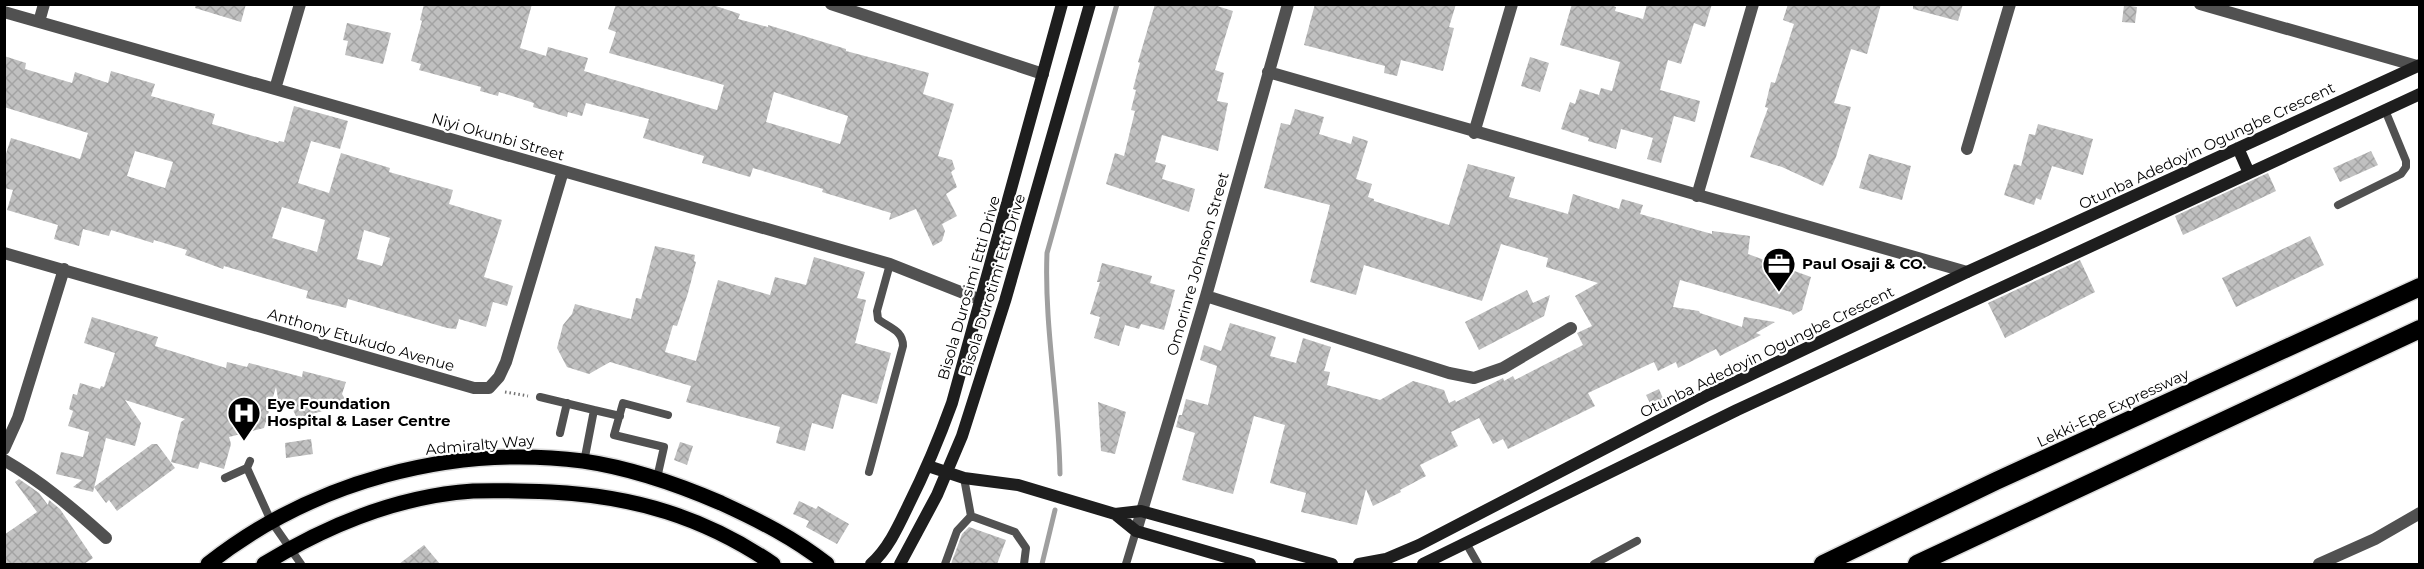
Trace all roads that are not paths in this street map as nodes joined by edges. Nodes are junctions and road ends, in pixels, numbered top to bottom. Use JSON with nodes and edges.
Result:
{"nodes":[{"id":1,"x":44,"y":4,"type":"edge"},
{"id":2,"x":300,"y":4,"type":"edge"},
{"id":3,"x":831,"y":4,"type":"edge"},
{"id":4,"x":1062,"y":4,"type":"edge"},
{"id":5,"x":1090,"y":4,"type":"edge"},
{"id":6,"x":1288,"y":4,"type":"edge"},
{"id":7,"x":1512,"y":4,"type":"edge"},
{"id":8,"x":1753,"y":4,"type":"edge"},
{"id":9,"x":2010,"y":4,"type":"edge"},
{"id":10,"x":2200,"y":4,"type":"edge"},
{"id":11,"x":4,"y":12,"type":"edge"},
{"id":12,"x":39,"y":22,"type":"junction"},
{"id":13,"x":2418,"y":66,"type":"edge"},
{"id":14,"x":1268,"y":72,"type":"junction"},
{"id":15,"x":1043,"y":74,"type":"junction"},
{"id":16,"x":275,"y":89,"type":"junction"},
{"id":17,"x":2420,"y":94,"type":"edge"},
{"id":18,"x":2385,"y":110,"type":"junction"},
{"id":19,"x":1474,"y":133,"type":"junction"},
{"id":20,"x":2238,"y":148,"type":"junction"},
{"id":21,"x":1967,"y":149,"type":"dead end"},
{"id":22,"x":563,"y":171,"type":"junction"},
{"id":23,"x":2249,"y":173,"type":"junction"},
{"id":24,"x":1697,"y":196,"type":"junction"},
{"id":25,"x":2338,"y":205,"type":"dead end"},
{"id":26,"x":4,"y":253,"type":"edge"},
{"id":27,"x":890,"y":264,"type":"junction"},
{"id":28,"x":64,"y":269,"type":"junction"},
{"id":29,"x":1967,"y":272,"type":"junction"},
{"id":30,"x":2420,"y":287,"type":"edge"},
{"id":31,"x":1206,"y":296,"type":"junction"},
{"id":32,"x":981,"y":300,"type":"junction"},
{"id":33,"x":1571,"y":328,"type":"dead end"},
{"id":34,"x":2420,"y":329,"type":"edge"},
{"id":35,"x":540,"y":397,"type":"road end"},
{"id":36,"x":567,"y":403,"type":"junction"},
{"id":37,"x":594,"y":410,"type":"junction"},
{"id":38,"x":668,"y":415,"type":"dead end"},
{"id":39,"x":620,"y":416,"type":"junction"},
{"id":40,"x":560,"y":433,"type":"dead end"},
{"id":41,"x":4,"y":448,"type":"edge"},
{"id":42,"x":1596,"y":454,"type":"junction"},
{"id":43,"x":4,"y":460,"type":"edge"},
{"id":44,"x":584,"y":462,"type":"junction"},
{"id":45,"x":928,"y":465,"type":"junction"},
{"id":46,"x":869,"y":472,"type":"dead end"},
{"id":47,"x":946,"y":473,"type":"junction"},
{"id":48,"x":1605,"y":474,"type":"junction"},
{"id":49,"x":225,"y":478,"type":"dead end"},
{"id":50,"x":657,"y":478,"type":"junction"},
{"id":51,"x":964,"y":478,"type":"junction"},
{"id":52,"x":1141,"y":511,"type":"junction"},
{"id":53,"x":2420,"y":513,"type":"edge"},
{"id":54,"x":1115,"y":514,"type":"junction"},
{"id":55,"x":971,"y":516,"type":"junction"},
{"id":56,"x":271,"y":521,"type":"junction"},
{"id":57,"x":1136,"y":531,"type":"junction"},
{"id":58,"x":106,"y":538,"type":"dead end"},
{"id":59,"x":1637,"y":541,"type":"dead end"},
{"id":60,"x":1466,"y":543,"type":"junction"},
{"id":61,"x":289,"y":549,"type":"junction"},
{"id":62,"x":1923,"y":563,"type":"edge"},
{"id":63,"x":208,"y":564,"type":"edge"},
{"id":64,"x":264,"y":564,"type":"edge"},
{"id":65,"x":301,"y":564,"type":"edge"},
{"id":66,"x":773,"y":564,"type":"edge"},
{"id":67,"x":827,"y":564,"type":"edge"},
{"id":68,"x":871,"y":564,"type":"edge"},
{"id":69,"x":900,"y":564,"type":"edge"},
{"id":70,"x":945,"y":564,"type":"edge"},
{"id":71,"x":1024,"y":564,"type":"edge"},
{"id":72,"x":1126,"y":564,"type":"edge"},
{"id":73,"x":1250,"y":564,"type":"edge"},
{"id":74,"x":1332,"y":564,"type":"edge"},
{"id":75,"x":1359,"y":564,"type":"edge"},
{"id":76,"x":1423,"y":564,"type":"edge"},
{"id":77,"x":1478,"y":564,"type":"edge"},
{"id":78,"x":1594,"y":564,"type":"edge"},
{"id":79,"x":1823,"y":564,"type":"edge"},
{"id":80,"x":2319,"y":564,"type":"edge"}],
"edges":[{"from":1,"to":12,"type":"street"},
{"from":2,"to":16,"type":"street"},
{"from":3,"to":15,"type":"street"},
{"from":4,"to":15,"type":"street","name":"Bisola Durosimi Etti Drive"},
{"from":5,"to":47,"type":"street","name":"Bisola Durotimi Etti Drive"},
{"from":6,"to":14,"type":"street","name":"Omorinre Johnson Street"},
{"from":7,"to":19,"type":"street"},
{"from":8,"to":24,"type":"street"},
{"from":9,"to":21,"type":"street"},
{"from":10,"to":13,"type":"street"},
{"from":11,"to":12,"type":"street","name":"Niyi Okunbi Street"},
{"from":12,"to":16,"type":"street","name":"Niyi Okunbi Street"},
{"from":13,"to":20,"type":"street","name":"Otunba Adedoyin Ogungbe Crescent"},
{"from":14,"to":19,"type":"street"},
{"from":14,"to":31,"type":"street","name":"Omorinre Johnson Street"},
{"from":15,"to":32,"type":"street","name":"Bisola Durosimi Etti Drive"},
{"from":16,"to":22,"type":"street","name":"Niyi Okunbi Street"},
{"from":17,"to":18,"type":"street"},
{"from":18,"to":23,"type":"street"},
{"from":18,"to":25,"type":"lane"},
{"from":19,"to":24,"type":"street"},
{"from":20,"to":23,"type":"street"},
{"from":20,"to":29,"type":"street","name":"Otunba Adedoyin Ogungbe Crescent"},
{"from":22,"to":27,"type":"street","name":"Niyi Okunbi Street"},
{"from":22,"to":28,"type":"street","name":"Anthony Etukudo Avenue"},
{"from":23,"to":48,"type":"street"},
{"from":24,"to":29,"type":"street"},
{"from":26,"to":28,"type":"street","name":"Anthony Etukudo Avenue"},
{"from":27,"to":32,"type":"street","name":"Niyi Okunbi Street"},
{"from":27,"to":46,"type":"lane"},
{"from":28,"to":41,"type":"street"},
{"from":29,"to":42,"type":"street","name":"Otunba Adedoyin Ogungbe Crescent"},
{"from":30,"to":79,"type":"highway","name":"Lekki-Epe Expressway"},
{"from":31,"to":33,"type":"street"},
{"from":31,"to":52,"type":"street","name":"Omorinre Johnson Street"},
{"from":32,"to":45,"type":"street","name":"Bisola Durosimi Etti Drive"},
{"from":34,"to":62,"type":"highway"},
{"from":35,"to":36,"type":"lane"},
{"from":36,"to":37,"type":"lane"},
{"from":36,"to":40,"type":"lane"},
{"from":37,"to":39,"type":"lane"},
{"from":37,"to":44,"type":"lane"},
{"from":38,"to":39,"type":"lane"},
{"from":39,"to":50,"type":"lane"},
{"from":42,"to":48,"type":"street"},
{"from":42,"to":75,"type":"street","name":"Otunba Adedoyin Ogungbe Crescent"},
{"from":43,"to":58,"type":"street"},
{"from":44,"to":50,"type":"main road","name":"Admiralty Way"},
{"from":44,"to":56,"type":"main road","name":"Admiralty Way"},
{"from":45,"to":47,"type":"street"},
{"from":45,"to":68,"type":"street","name":"Bisola Durosimi Etti Drive"},
{"from":47,"to":51,"type":"street"},
{"from":47,"to":69,"type":"street","name":"Bisola Durotimi Etti Drive"},
{"from":48,"to":60,"type":"street"},
{"from":49,"to":56,"type":"lane"},
{"from":50,"to":67,"type":"main road","name":"Admiralty Way"},
{"from":51,"to":54,"type":"street"},
{"from":51,"to":55,"type":"lane"},
{"from":52,"to":54,"type":"street"},
{"from":52,"to":57,"type":"street","name":"Omorinre Johnson Street"},
{"from":52,"to":74,"type":"street"},
{"from":53,"to":80,"type":"street"},
{"from":54,"to":57,"type":"street"},
{"from":55,"to":70,"type":"lane"},
{"from":55,"to":71,"type":"lane"},
{"from":56,"to":61,"type":"lane"},
{"from":56,"to":63,"type":"main road","name":"Admiralty Way"},
{"from":57,"to":72,"type":"lane"},
{"from":57,"to":73,"type":"street"},
{"from":59,"to":78,"type":"lane"},
{"from":60,"to":76,"type":"street"},
{"from":60,"to":77,"type":"lane"},
{"from":61,"to":64,"type":"main road"},
{"from":61,"to":65,"type":"lane"},
{"from":61,"to":66,"type":"main road"}]}
